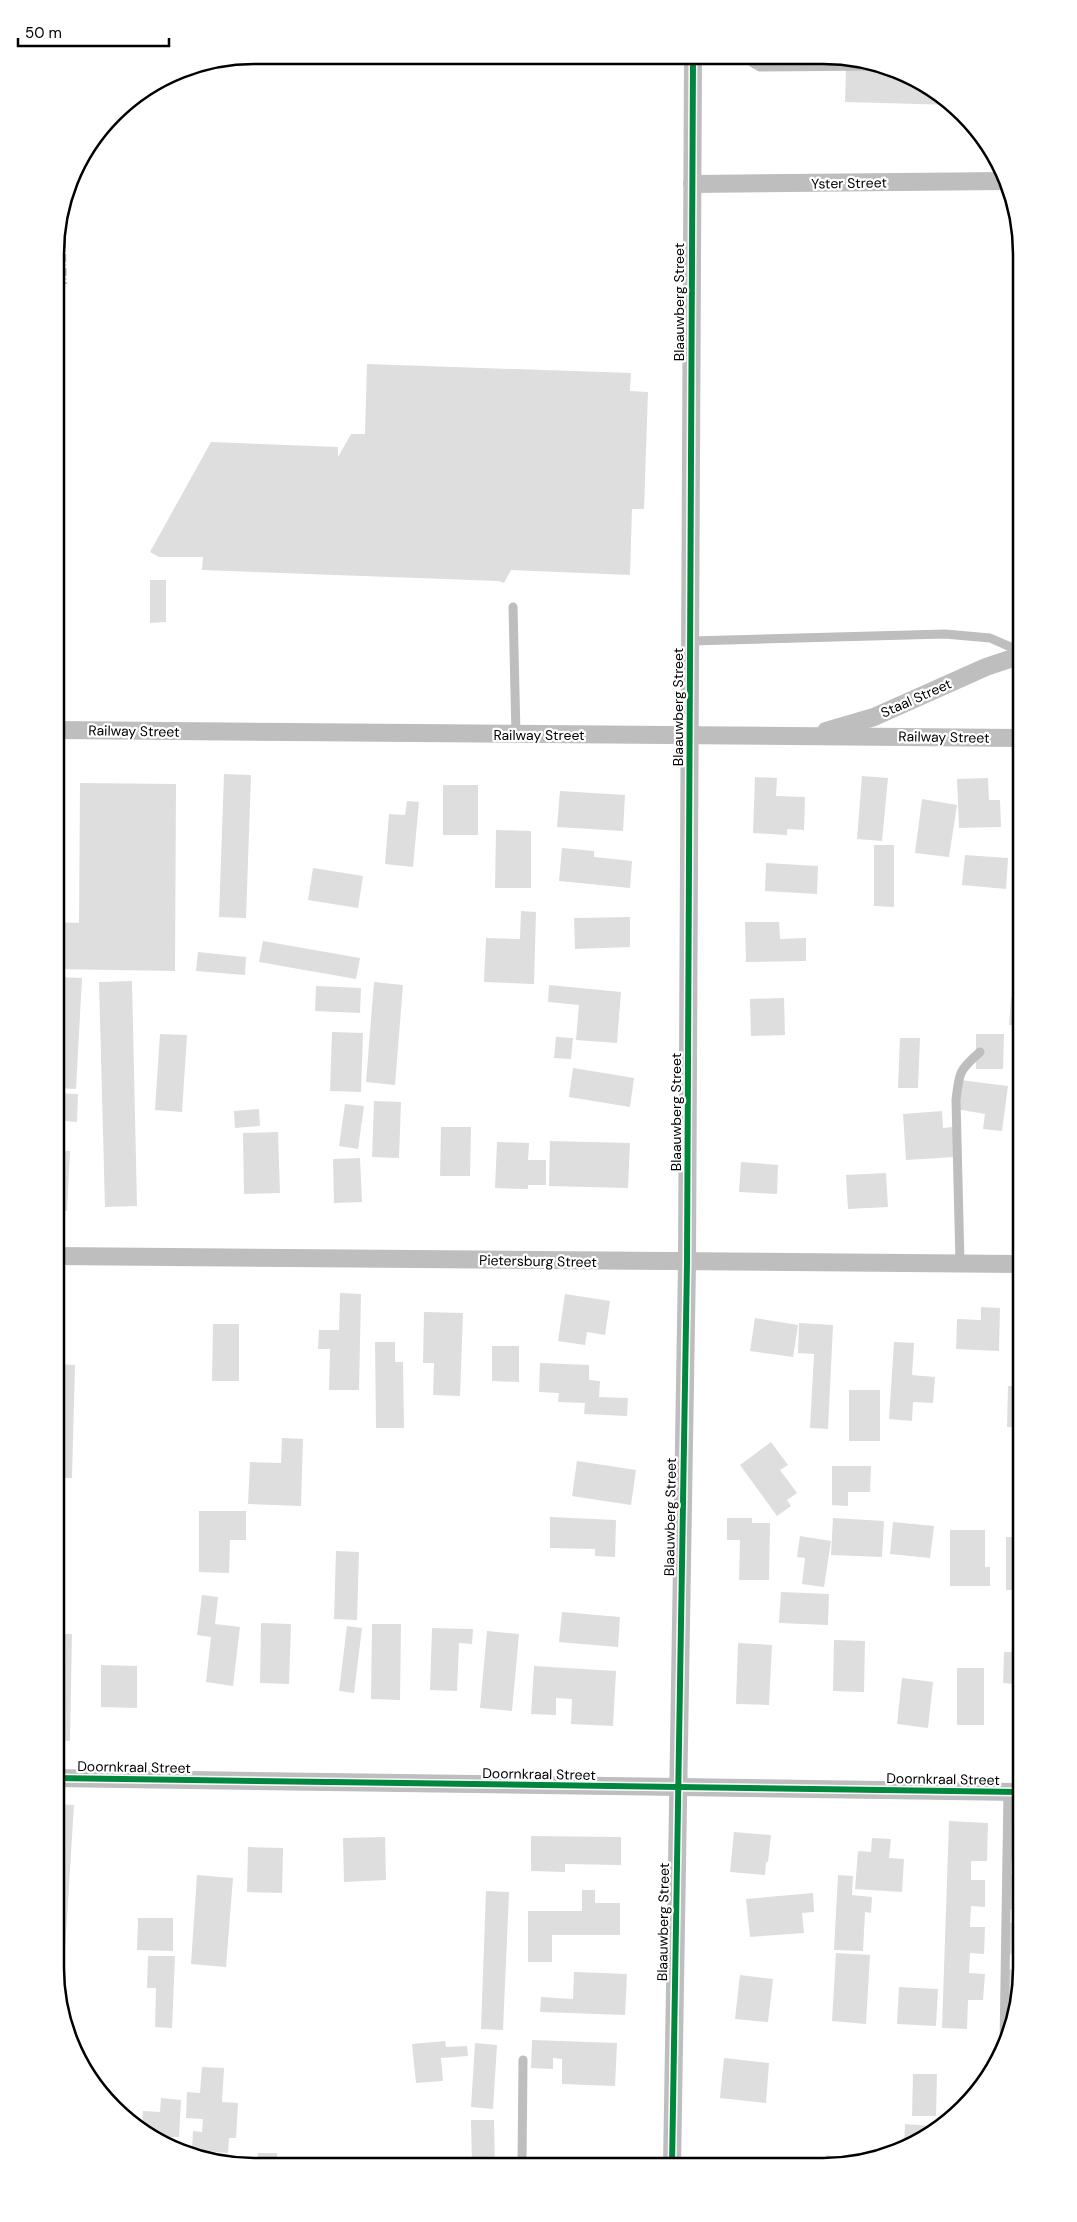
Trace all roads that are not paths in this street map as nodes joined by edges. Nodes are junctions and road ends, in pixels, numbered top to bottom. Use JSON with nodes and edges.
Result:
{"nodes":[{"id":1,"x":694,"y":64,"type":"edge"},
{"id":2,"x":755,"y":64,"type":"edge"},
{"id":3,"x":854,"y":66,"type":"edge"},
{"id":4,"x":999,"y":181,"type":"edge"},
{"id":5,"x":692,"y":184,"type":"junction"},
{"id":6,"x":513,"y":607,"type":"dead end"},
{"id":7,"x":691,"y":641,"type":"junction"},
{"id":8,"x":1013,"y":650,"type":"edge"},
{"id":9,"x":1013,"y":657,"type":"edge"},
{"id":10,"x":64,"y":730,"type":"edge"},
{"id":11,"x":516,"y":735,"type":"junction"},
{"id":12,"x":691,"y":736,"type":"junction"},
{"id":13,"x":809,"y":736,"type":"junction"},
{"id":14,"x":1013,"y":738,"type":"edge"},
{"id":15,"x":980,"y":1052,"type":"dead end"},
{"id":16,"x":64,"y":1256,"type":"edge"},
{"id":17,"x":687,"y":1263,"type":"junction"},
{"id":18,"x":960,"y":1263,"type":"junction"},
{"id":19,"x":1013,"y":1264,"type":"edge"},
{"id":20,"x":64,"y":1778,"type":"edge"},
{"id":21,"x":678,"y":1788,"type":"junction"},
{"id":22,"x":1013,"y":1792,"type":"edge"},
{"id":23,"x":1013,"y":1838,"type":"edge"},
{"id":24,"x":1005,"y":2023,"type":"edge"},
{"id":25,"x":523,"y":2060,"type":"dead end"},
{"id":26,"x":522,"y":2158,"type":"edge"},
{"id":27,"x":672,"y":2158,"type":"edge"}],
"edges":[{"from":1,"to":5,"type":"street","name":"Blaauwberg Street"},
{"from":2,"to":3,"type":"lane"},
{"from":4,"to":5,"type":"street","name":"Yster Street"},
{"from":5,"to":7,"type":"street","name":"Blaauwberg Street"},
{"from":6,"to":11,"type":"lane"},
{"from":7,"to":8,"type":"lane"},
{"from":7,"to":12,"type":"street","name":"Blaauwberg Street"},
{"from":9,"to":13,"type":"street","name":"Staal Street"},
{"from":10,"to":11,"type":"street","name":"Railway Street"},
{"from":11,"to":12,"type":"street","name":"Railway Street"},
{"from":12,"to":13,"type":"street","name":"Railway Street"},
{"from":12,"to":17,"type":"street","name":"Blaauwberg Street"},
{"from":13,"to":14,"type":"street","name":"Railway Street"},
{"from":15,"to":18,"type":"lane"},
{"from":16,"to":17,"type":"street","name":"Pietersburg Street"},
{"from":17,"to":18,"type":"street","name":"Pietersburg Street"},
{"from":17,"to":21,"type":"street","name":"Blaauwberg Street"},
{"from":18,"to":19,"type":"street","name":"Pietersburg Street"},
{"from":20,"to":21,"type":"street","name":"Doornkraal Street"},
{"from":21,"to":22,"type":"street","name":"Doornkraal Street"},
{"from":21,"to":27,"type":"street","name":"Blaauwberg Street"},
{"from":23,"to":24,"type":"lane"},
{"from":25,"to":26,"type":"lane"}]}
